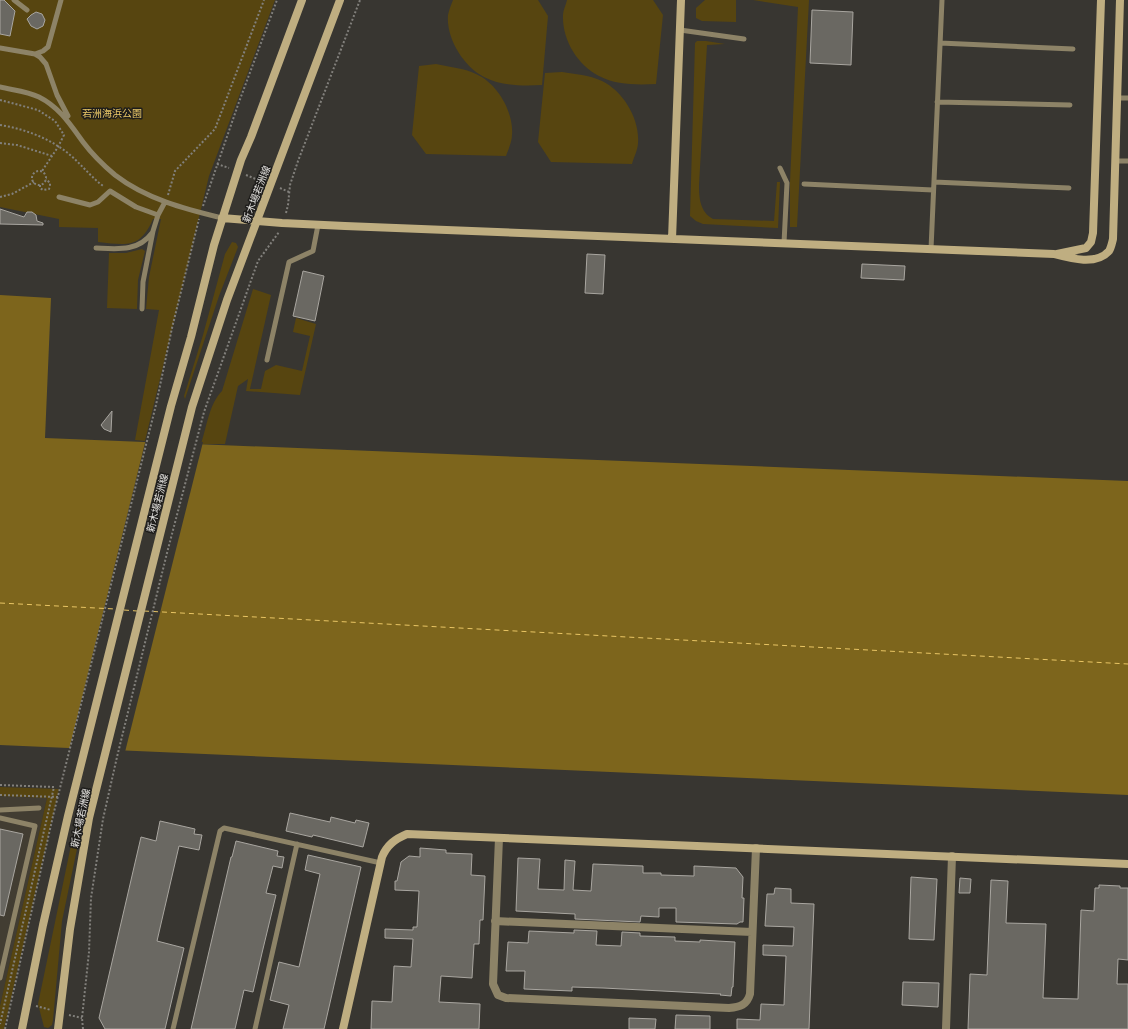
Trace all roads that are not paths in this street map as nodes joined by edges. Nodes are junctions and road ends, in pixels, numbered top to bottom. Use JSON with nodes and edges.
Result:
{"nodes":[{"id":1,"x":14,"y":0,"type":"edge"},
{"id":2,"x":61,"y":0,"type":"edge"},
{"id":3,"x":302,"y":0,"type":"edge"},
{"id":4,"x":340,"y":0,"type":"edge"},
{"id":5,"x":681,"y":0,"type":"edge"},
{"id":6,"x":942,"y":0,"type":"edge"},
{"id":7,"x":1101,"y":0,"type":"edge"},
{"id":8,"x":1120,"y":0,"type":"edge"},
{"id":9,"x":27,"y":10,"type":"dead end"},
{"id":10,"x":680,"y":30,"type":"junction"},
{"id":11,"x":744,"y":39,"type":"dead end"},
{"id":12,"x":940,"y":43,"type":"junction"},
{"id":13,"x":0,"y":48,"type":"edge"},
{"id":14,"x":1073,"y":48,"type":"dead end"},
{"id":15,"x":35,"y":54,"type":"junction"},
{"id":16,"x":0,"y":87,"type":"edge"},
{"id":17,"x":1117,"y":98,"type":"junction"},
{"id":18,"x":1128,"y":98,"type":"edge"},
{"id":19,"x":938,"y":102,"type":"junction"},
{"id":20,"x":1070,"y":105,"type":"dead end"},
{"id":21,"x":72,"y":126,"type":"junction"},
{"id":22,"x":1115,"y":161,"type":"junction"},
{"id":23,"x":1128,"y":161,"type":"edge"},
{"id":24,"x":780,"y":168,"type":"dead end"},
{"id":25,"x":934,"y":182,"type":"junction"},
{"id":26,"x":804,"y":184,"type":"dead end"},
{"id":27,"x":1068,"y":188,"type":"dead end"},
{"id":28,"x":933,"y":190,"type":"junction"},
{"id":29,"x":59,"y":197,"type":"dead end"},
{"id":30,"x":165,"y":202,"type":"junction"},
{"id":31,"x":158,"y":215,"type":"junction"},
{"id":32,"x":222,"y":218,"type":"junction"},
{"id":33,"x":257,"y":221,"type":"junction"},
{"id":34,"x":318,"y":224,"type":"junction"},
{"id":35,"x":153,"y":231,"type":"junction"},
{"id":36,"x":672,"y":239,"type":"junction"},
{"id":37,"x":784,"y":243,"type":"junction"},
{"id":38,"x":96,"y":248,"type":"dead end"},
{"id":39,"x":931,"y":249,"type":"junction"},
{"id":40,"x":1054,"y":254,"type":"junction"},
{"id":41,"x":142,"y":309,"type":"dead end"},
{"id":42,"x":267,"y":360,"type":"dead end"},
{"id":43,"x":39,"y":808,"type":"dead end"},
{"id":44,"x":0,"y":810,"type":"edge"},
{"id":45,"x":0,"y":818,"type":"edge"},
{"id":46,"x":499,"y":838,"type":"junction"},
{"id":47,"x":298,"y":844,"type":"junction"},
{"id":48,"x":756,"y":848,"type":"junction"},
{"id":49,"x":952,"y":856,"type":"junction"},
{"id":50,"x":381,"y":863,"type":"junction"},
{"id":51,"x":1128,"y":864,"type":"edge"},
{"id":52,"x":495,"y":921,"type":"junction"},
{"id":53,"x":752,"y":932,"type":"junction"},
{"id":54,"x":0,"y":978,"type":"edge"},
{"id":55,"x":22,"y":1029,"type":"edge"},
{"id":56,"x":58,"y":1029,"type":"edge"},
{"id":57,"x":173,"y":1029,"type":"edge"},
{"id":58,"x":255,"y":1029,"type":"edge"},
{"id":59,"x":343,"y":1029,"type":"edge"},
{"id":60,"x":946,"y":1029,"type":"edge"}],
"edges":[{"from":1,"to":9,"type":"lane"},
{"from":2,"to":15,"type":"lane"},
{"from":3,"to":32,"type":"street","name":"新木場若洲線"},
{"from":4,"to":33,"type":"street","name":"新木場若洲線"},
{"from":5,"to":10,"type":"street"},
{"from":6,"to":12,"type":"lane"},
{"from":7,"to":40,"type":"street"},
{"from":8,"to":17,"type":"street"},
{"from":10,"to":11,"type":"lane"},
{"from":10,"to":36,"type":"street"},
{"from":12,"to":14,"type":"lane"},
{"from":12,"to":19,"type":"lane"},
{"from":13,"to":15,"type":"lane"},
{"from":15,"to":21,"type":"lane"},
{"from":16,"to":21,"type":"lane"},
{"from":17,"to":18,"type":"lane"},
{"from":17,"to":22,"type":"street"},
{"from":19,"to":20,"type":"lane"},
{"from":19,"to":25,"type":"lane"},
{"from":21,"to":30,"type":"lane"},
{"from":22,"to":23,"type":"lane"},
{"from":22,"to":40,"type":"street"},
{"from":24,"to":37,"type":"lane"},
{"from":25,"to":27,"type":"lane"},
{"from":25,"to":28,"type":"lane"},
{"from":26,"to":28,"type":"lane"},
{"from":28,"to":39,"type":"lane"},
{"from":29,"to":31,"type":"lane"},
{"from":30,"to":31,"type":"lane"},
{"from":30,"to":32,"type":"lane"},
{"from":31,"to":35,"type":"lane"},
{"from":32,"to":33,"type":"street"},
{"from":32,"to":55,"type":"street","name":"新木場若洲線"},
{"from":33,"to":34,"type":"street"},
{"from":33,"to":56,"type":"street","name":"新木場若洲線"},
{"from":34,"to":36,"type":"street"},
{"from":34,"to":42,"type":"lane"},
{"from":35,"to":38,"type":"lane"},
{"from":35,"to":41,"type":"lane"},
{"from":36,"to":37,"type":"street"},
{"from":37,"to":39,"type":"street"},
{"from":39,"to":40,"type":"street"},
{"from":43,"to":44,"type":"lane"},
{"from":45,"to":54,"type":"lane"},
{"from":46,"to":48,"type":"street"},
{"from":46,"to":50,"type":"street"},
{"from":46,"to":52,"type":"street"},
{"from":47,"to":50,"type":"lane"},
{"from":47,"to":57,"type":"lane"},
{"from":47,"to":58,"type":"lane"},
{"from":48,"to":49,"type":"street"},
{"from":48,"to":53,"type":"street"},
{"from":49,"to":51,"type":"street"},
{"from":49,"to":60,"type":"street"},
{"from":50,"to":59,"type":"street"},
{"from":52,"to":53,"type":"street"},
{"from":52,"to":53,"type":"street"}]}
